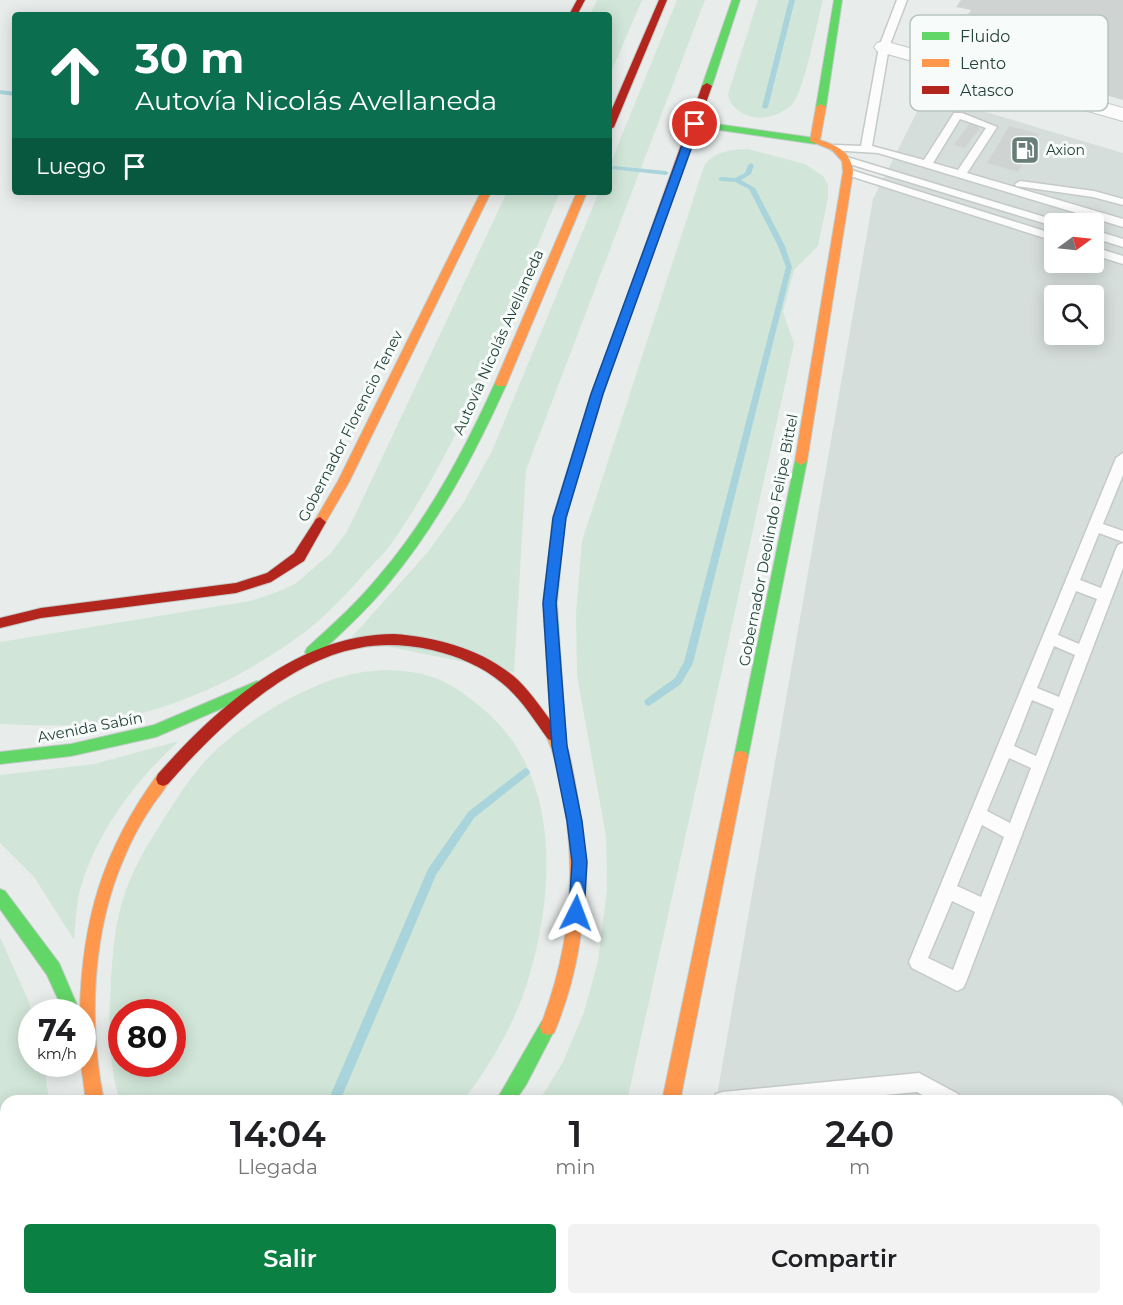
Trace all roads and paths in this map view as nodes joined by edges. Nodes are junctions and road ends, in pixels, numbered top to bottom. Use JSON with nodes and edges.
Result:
{"nodes":[{"id":1,"x":663,"y":0,"type":"edge"},
{"id":2,"x":736,"y":0,"type":"edge"},
{"id":3,"x":838,"y":0,"type":"edge"},
{"id":4,"x":902,"y":0,"type":"edge"},
{"id":5,"x":884,"y":47,"type":"junction"},
{"id":6,"x":910,"y":54,"type":"edge"},
{"id":7,"x":1108,"y":111,"type":"edge"},
{"id":8,"x":1123,"y":115,"type":"edge"},
{"id":9,"x":612,"y":120,"type":"edge"},
{"id":10,"x":695,"y":124,"type":"junction"},
{"id":11,"x":815,"y":141,"type":"junction"},
{"id":12,"x":835,"y":148,"type":"junction"},
{"id":13,"x":866,"y":148,"type":"junction"},
{"id":14,"x":927,"y":164,"type":"junction"},
{"id":15,"x":847,"y":166,"type":"junction"},
{"id":16,"x":961,"y":174,"type":"junction"},
{"id":17,"x":993,"y":184,"type":"junction"},
{"id":18,"x":485,"y":195,"type":"edge"},
{"id":19,"x":581,"y":195,"type":"edge"},
{"id":20,"x":1123,"y":202,"type":"edge"},
{"id":21,"x":1056,"y":203,"type":"junction"},
{"id":22,"x":1054,"y":213,"type":"edge"},
{"id":23,"x":1044,"y":220,"type":"edge"},
{"id":24,"x":1123,"y":223,"type":"edge"},
{"id":25,"x":1044,"y":229,"type":"edge"},
{"id":26,"x":1040,"y":233,"type":"junction"},
{"id":27,"x":1044,"y":234,"type":"edge"},
{"id":28,"x":1104,"y":237,"type":"edge"},
{"id":29,"x":1123,"y":243,"type":"edge"},
{"id":30,"x":1104,"y":254,"type":"edge"},
{"id":31,"x":1123,"y":260,"type":"edge"},
{"id":32,"x":1123,"y":458,"type":"edge"},
{"id":33,"x":1119,"y":480,"type":"edge"},
{"id":34,"x":1095,"y":526,"type":"junction"},
{"id":35,"x":1123,"y":537,"type":"edge"},
{"id":36,"x":1123,"y":549,"type":"edge"},
{"id":37,"x":1072,"y":583,"type":"junction"},
{"id":38,"x":1105,"y":596,"type":"junction"},
{"id":39,"x":0,"y":623,"type":"edge"},
{"id":40,"x":1050,"y":638,"type":"junction"},
{"id":41,"x":1083,"y":652,"type":"junction"},
{"id":42,"x":298,"y":666,"type":"junction"},
{"id":43,"x":283,"y":675,"type":"junction"},
{"id":44,"x":1029,"y":691,"type":"junction"},
{"id":45,"x":1063,"y":706,"type":"junction"},
{"id":46,"x":559,"y":746,"type":"junction"},
{"id":47,"x":1005,"y":749,"type":"junction"},
{"id":48,"x":0,"y":758,"type":"edge"},
{"id":49,"x":1040,"y":765,"type":"junction"},
{"id":50,"x":978,"y":816,"type":"junction"},
{"id":51,"x":1014,"y":833,"type":"junction"},
{"id":52,"x":948,"y":890,"type":"junction"},
{"id":53,"x":0,"y":896,"type":"edge"},
{"id":54,"x":985,"y":908,"type":"junction"},
{"id":55,"x":66,"y":999,"type":"edge"},
{"id":56,"x":87,"y":999,"type":"edge"},
{"id":57,"x":91,"y":1077,"type":"edge"},
{"id":58,"x":93,"y":1095,"type":"edge"},
{"id":59,"x":509,"y":1095,"type":"edge"},
{"id":60,"x":672,"y":1095,"type":"edge"},
{"id":61,"x":785,"y":1095,"type":"edge"},
{"id":62,"x":941,"y":1095,"type":"edge"}],
"edges":[{"from":1,"to":9,"type":"main road"},
{"from":2,"to":10,"type":"main road"},
{"from":3,"to":11,"type":"main road"},
{"from":4,"to":5,"type":"lane"},
{"from":5,"to":6,"type":"street"},
{"from":5,"to":13,"type":"lane"},
{"from":7,"to":8,"type":"street"},
{"from":10,"to":11,"type":"main road"},
{"from":10,"to":46,"type":"main road"},
{"from":11,"to":12,"type":"main road"},
{"from":12,"to":13,"type":"lane"},
{"from":12,"to":15,"type":"main road"},
{"from":13,"to":14,"type":"lane"},
{"from":14,"to":16,"type":"lane"},
{"from":14,"to":16,"type":"lane"},
{"from":15,"to":23,"type":"lane"},
{"from":15,"to":26,"type":"lane"},
{"from":15,"to":60,"type":"main road","name":"Gobernador Deolindo Felipe Bittel"},
{"from":16,"to":17,"type":"lane"},
{"from":17,"to":20,"type":"lane"},
{"from":17,"to":21,"type":"lane"},
{"from":18,"to":39,"type":"main road","name":"Gobernador Florencio Tenev"},
{"from":19,"to":42,"type":"main road","name":"Autovía Nicolás Avellaneda"},
{"from":21,"to":22,"type":"lane"},
{"from":21,"to":24,"type":"lane"},
{"from":25,"to":26,"type":"lane"},
{"from":26,"to":27,"type":"lane"},
{"from":28,"to":29,"type":"lane"},
{"from":30,"to":31,"type":"lane"},
{"from":32,"to":33,"type":"lane"},
{"from":33,"to":34,"type":"lane"},
{"from":34,"to":35,"type":"lane"},
{"from":34,"to":37,"type":"lane"},
{"from":36,"to":38,"type":"lane"},
{"from":37,"to":38,"type":"lane"},
{"from":37,"to":40,"type":"lane"},
{"from":38,"to":41,"type":"lane"},
{"from":40,"to":41,"type":"lane"},
{"from":40,"to":44,"type":"lane"},
{"from":41,"to":45,"type":"lane"},
{"from":42,"to":43,"type":"main road"},
{"from":42,"to":46,"type":"main road"},
{"from":43,"to":48,"type":"main road","name":"Avenida Sabín"},
{"from":43,"to":56,"type":"main road"},
{"from":44,"to":45,"type":"lane"},
{"from":44,"to":47,"type":"lane"},
{"from":45,"to":49,"type":"lane"},
{"from":46,"to":59,"type":"main road"},
{"from":47,"to":49,"type":"lane"},
{"from":47,"to":50,"type":"lane"},
{"from":49,"to":51,"type":"lane"},
{"from":50,"to":51,"type":"lane"},
{"from":50,"to":52,"type":"lane"},
{"from":51,"to":54,"type":"lane"},
{"from":52,"to":54,"type":"lane"},
{"from":52,"to":54,"type":"lane"},
{"from":53,"to":55,"type":"main road"},
{"from":57,"to":58,"type":"main road"},
{"from":61,"to":62,"type":"lane"}]}
